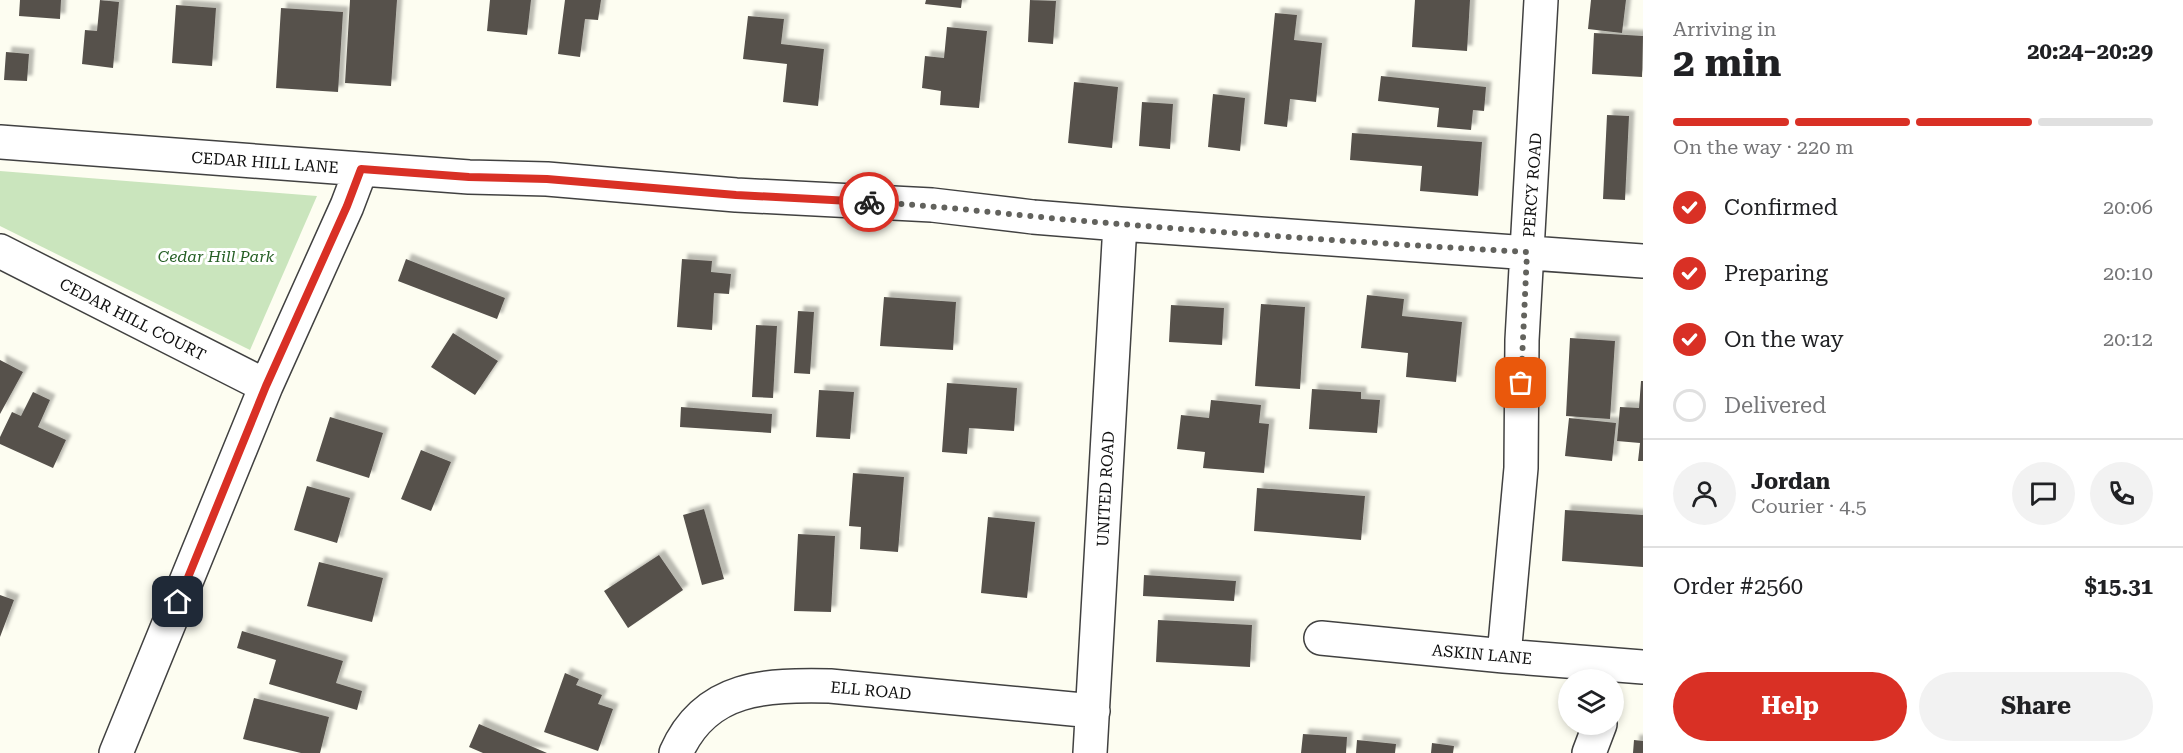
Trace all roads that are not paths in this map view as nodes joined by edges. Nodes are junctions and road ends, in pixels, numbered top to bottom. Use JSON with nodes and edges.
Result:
{"nodes":[{"id":1,"x":1541,"y":0,"type":"edge"},
{"id":2,"x":0,"y":142,"type":"edge"},
{"id":3,"x":361,"y":169,"type":"junction"},
{"id":4,"x":1120,"y":224,"type":"junction"},
{"id":5,"x":0,"y":251,"type":"edge"},
{"id":6,"x":1527,"y":252,"type":"junction"},
{"id":7,"x":1643,"y":261,"type":"edge"},
{"id":8,"x":266,"y":386,"type":"junction"},
{"id":9,"x":1321,"y":638,"type":"dead end"},
{"id":10,"x":1504,"y":656,"type":"junction"},
{"id":11,"x":1643,"y":667,"type":"edge"},
{"id":12,"x":1589,"y":669,"type":"edge"},
{"id":13,"x":1624,"y":670,"type":"edge"},
{"id":14,"x":1093,"y":711,"type":"junction"},
{"id":15,"x":1596,"y":735,"type":"edge"},
{"id":16,"x":116,"y":753,"type":"edge"},
{"id":17,"x":676,"y":753,"type":"edge"},
{"id":18,"x":1090,"y":753,"type":"edge"},
{"id":19,"x":1589,"y":753,"type":"edge"}],
"edges":[{"from":1,"to":6,"type":"street","name":"PERCY ROAD"},
{"from":2,"to":3,"type":"street","name":"CEDAR HILL LANE"},
{"from":3,"to":4,"type":"street","name":"CEDAR HILL LANE"},
{"from":3,"to":8,"type":"street"},
{"from":4,"to":6,"type":"street","name":"CEDAR HILL LANE"},
{"from":4,"to":14,"type":"street","name":"UNITED ROAD"},
{"from":5,"to":8,"type":"street","name":"CEDAR HILL COURT"},
{"from":6,"to":7,"type":"street","name":"CEDAR HILL LANE"},
{"from":6,"to":10,"type":"street","name":"PERCY ROAD"},
{"from":8,"to":16,"type":"street"},
{"from":9,"to":10,"type":"street","name":"ASKIN LANE"},
{"from":10,"to":12,"type":"street","name":"ASKIN LANE"},
{"from":11,"to":13,"type":"street","name":"ASKIN LANE"},
{"from":14,"to":17,"type":"street","name":"ELL ROAD"},
{"from":14,"to":18,"type":"street","name":"UNITED ROAD"},
{"from":15,"to":19,"type":"street"}]}
